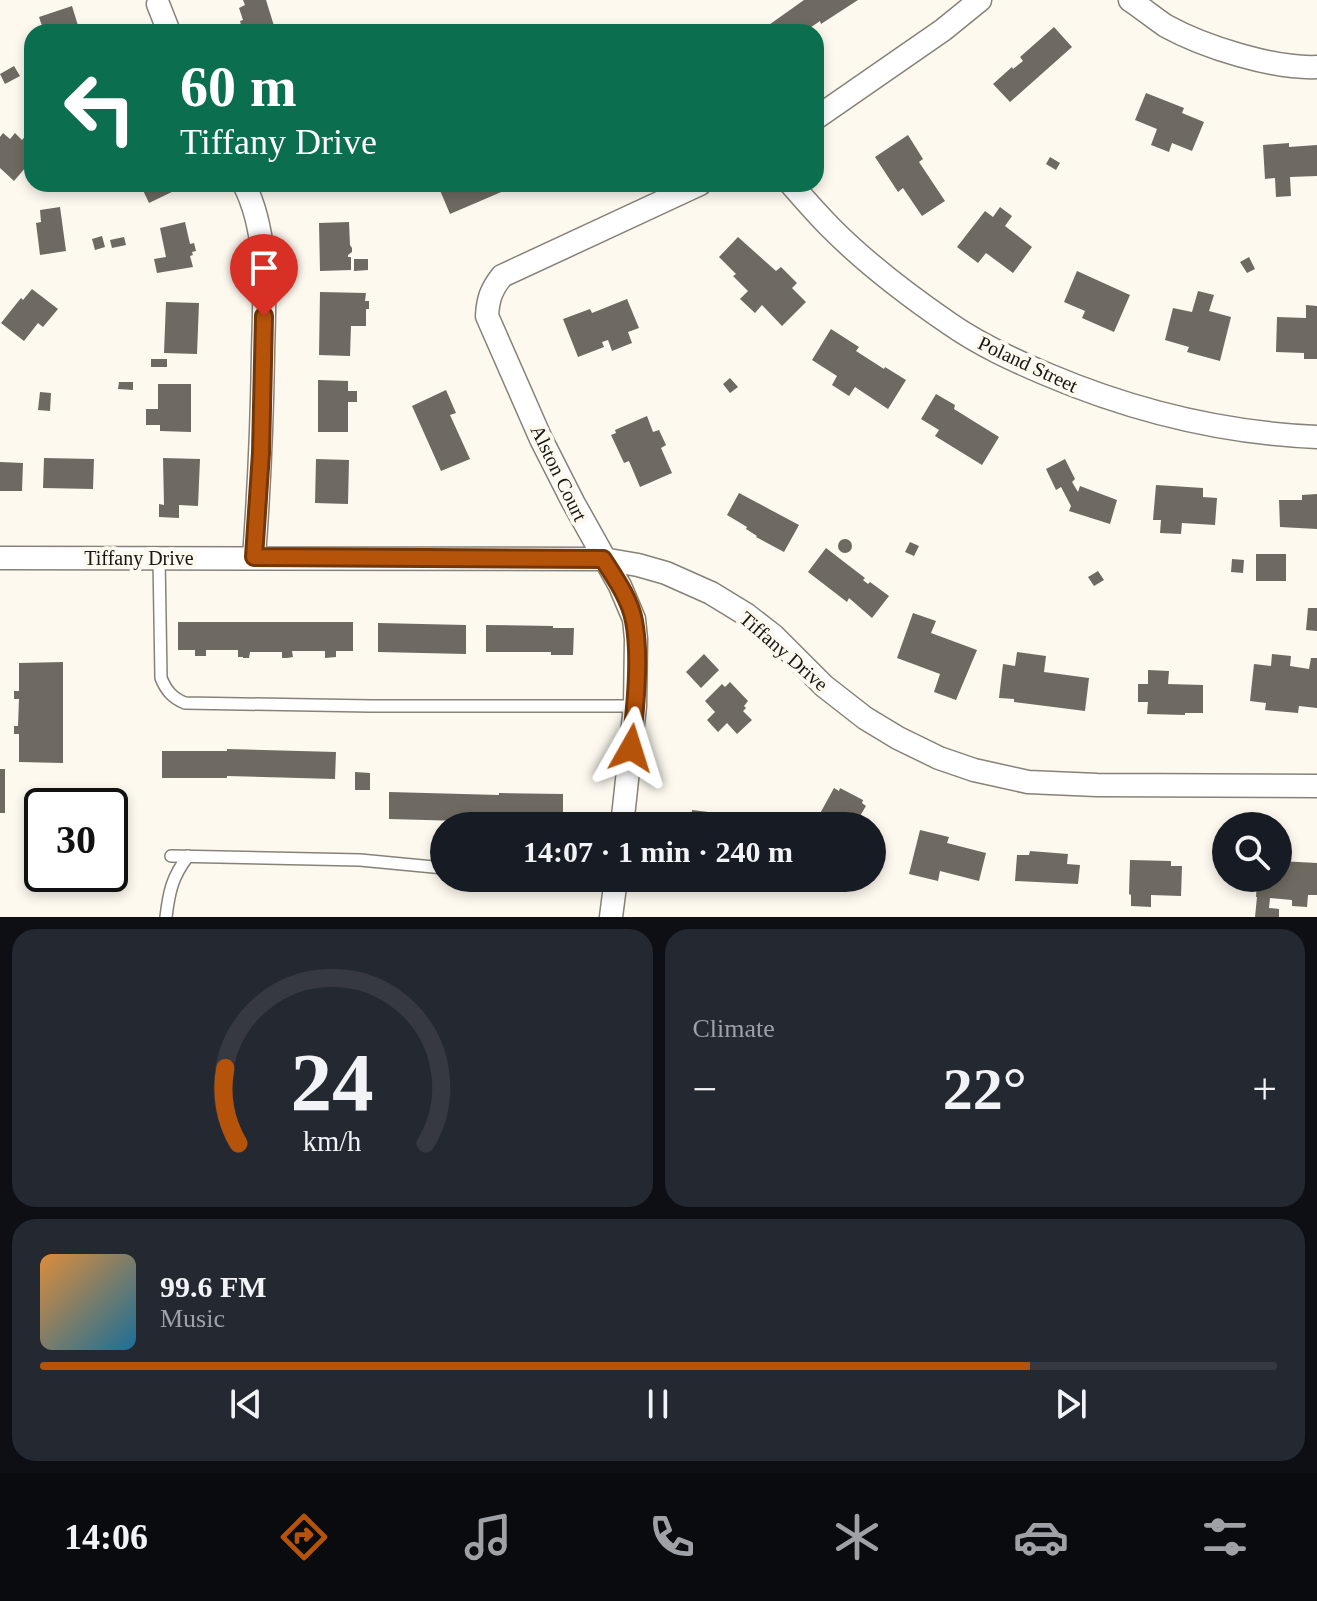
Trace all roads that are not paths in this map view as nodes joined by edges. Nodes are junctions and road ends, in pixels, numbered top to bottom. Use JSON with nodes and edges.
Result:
{"nodes":[{"id":1,"x":980,"y":0,"type":"edge"},
{"id":2,"x":1130,"y":0,"type":"edge"},
{"id":3,"x":158,"y":4,"type":"dead end"},
{"id":4,"x":166,"y":24,"type":"edge"},
{"id":5,"x":1317,"y":67,"type":"edge"},
{"id":6,"x":824,"y":112,"type":"edge"},
{"id":7,"x":247,"y":192,"type":"edge"},
{"id":8,"x":682,"y":192,"type":"edge"},
{"id":9,"x":798,"y":192,"type":"edge"},
{"id":10,"x":1317,"y":437,"type":"edge"},
{"id":11,"x":254,"y":557,"type":"junction"},
{"id":12,"x":0,"y":558,"type":"edge"},
{"id":13,"x":159,"y":558,"type":"junction"},
{"id":14,"x":603,"y":559,"type":"junction"},
{"id":15,"x":635,"y":706,"type":"junction"},
{"id":16,"x":1317,"y":786,"type":"edge"},
{"id":17,"x":624,"y":812,"type":"edge"},
{"id":18,"x":171,"y":856,"type":"dead end"},
{"id":19,"x":188,"y":856,"type":"junction"},
{"id":20,"x":430,"y":867,"type":"edge"},
{"id":21,"x":614,"y":892,"type":"edge"},
{"id":22,"x":166,"y":917,"type":"edge"},
{"id":23,"x":611,"y":917,"type":"edge"}],
"edges":[{"from":1,"to":6,"type":"street"},
{"from":2,"to":5,"type":"street"},
{"from":3,"to":4,"type":"street"},
{"from":7,"to":11,"type":"street"},
{"from":8,"to":14,"type":"street","name":"Alston Court"},
{"from":9,"to":10,"type":"street","name":"Poland Street"},
{"from":11,"to":13,"type":"street","name":"Tiffany Drive"},
{"from":11,"to":14,"type":"street","name":"Tiffany Drive"},
{"from":12,"to":13,"type":"street","name":"Tiffany Drive"},
{"from":13,"to":15,"type":"lane"},
{"from":14,"to":15,"type":"street","name":"Alston Court"},
{"from":14,"to":16,"type":"street","name":"Tiffany Drive"},
{"from":15,"to":17,"type":"street","name":"Alston Court"},
{"from":18,"to":19,"type":"lane"},
{"from":19,"to":20,"type":"lane"},
{"from":19,"to":22,"type":"lane"},
{"from":21,"to":23,"type":"street"}]}
